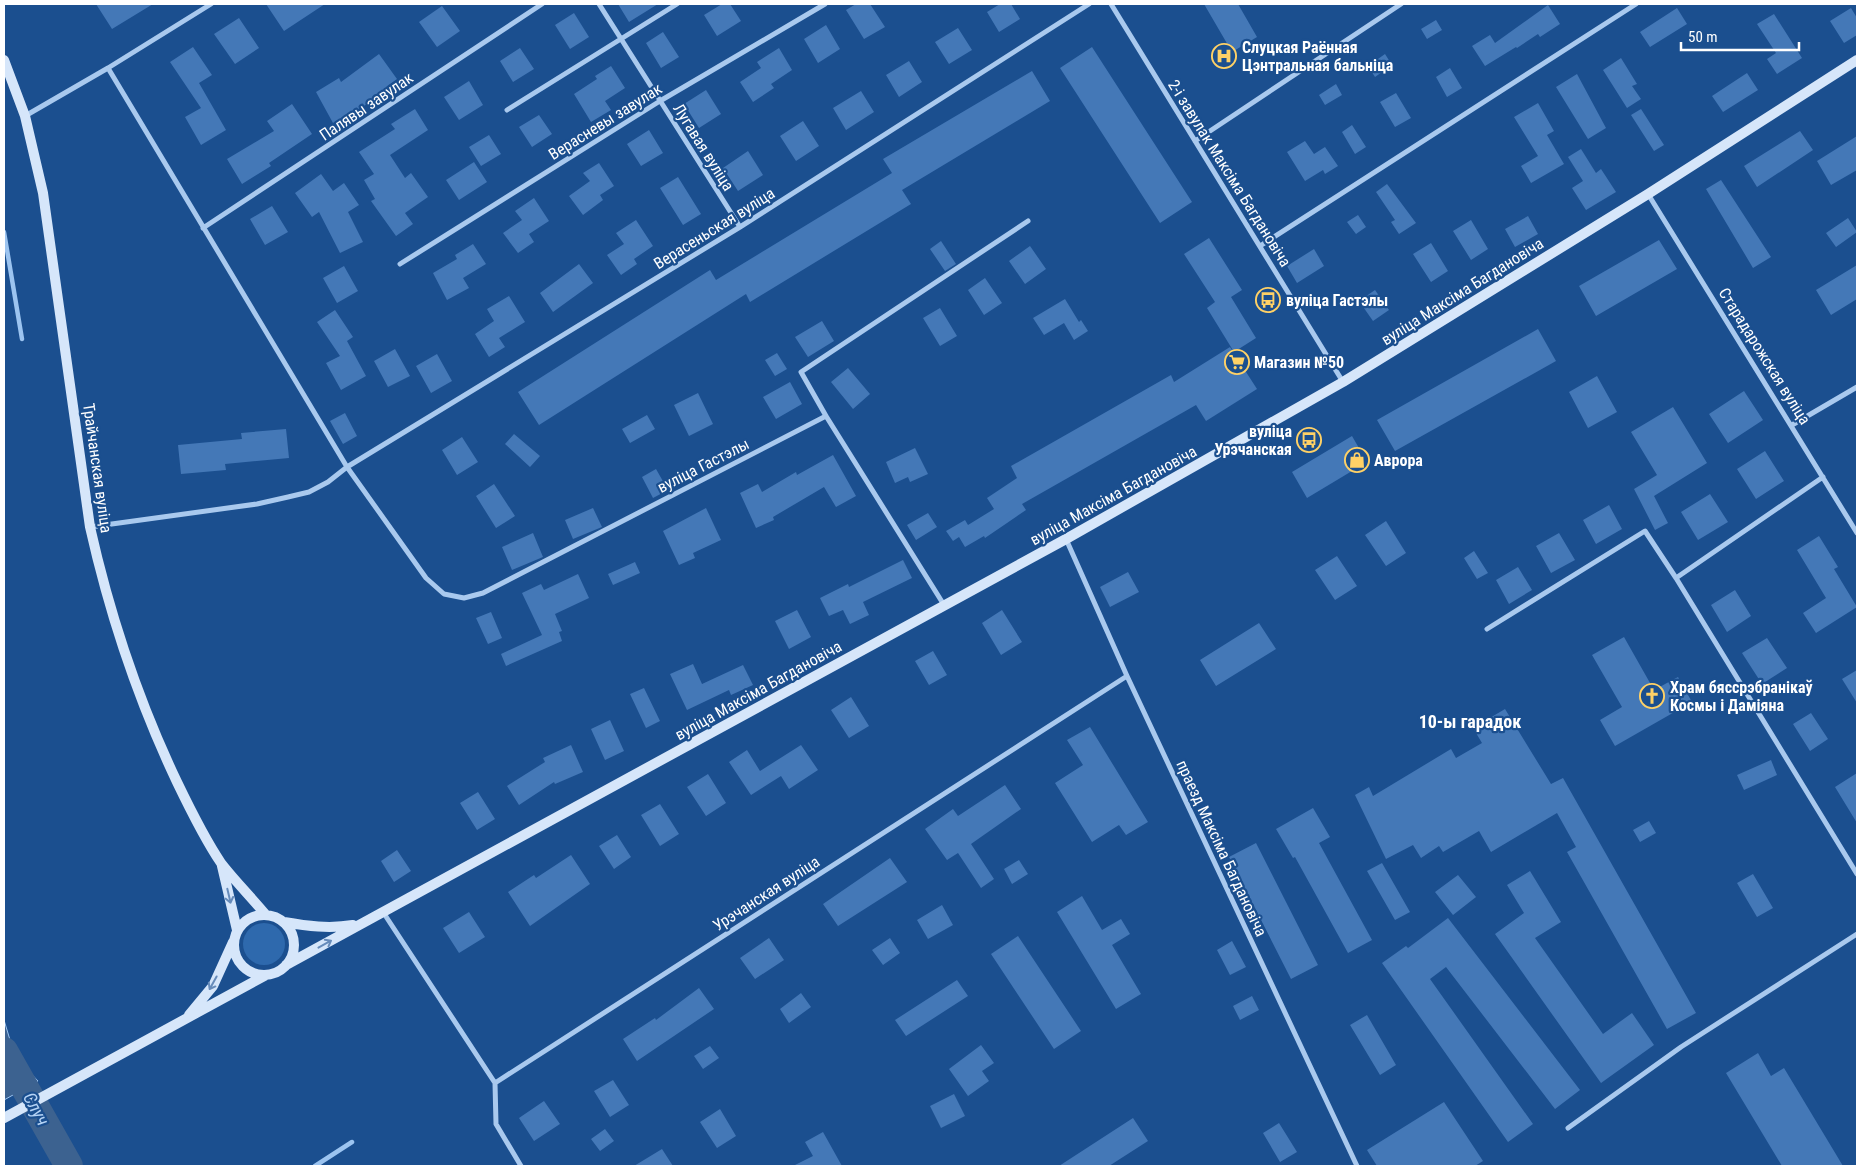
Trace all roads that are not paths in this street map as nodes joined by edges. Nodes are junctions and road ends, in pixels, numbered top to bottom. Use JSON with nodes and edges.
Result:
{"nodes":[{"id":1,"x":211,"y":4,"type":"edge"},
{"id":2,"x":542,"y":4,"type":"edge"},
{"id":3,"x":599,"y":4,"type":"edge"},
{"id":4,"x":677,"y":4,"type":"edge"},
{"id":5,"x":825,"y":4,"type":"edge"},
{"id":6,"x":1090,"y":4,"type":"edge"},
{"id":7,"x":1111,"y":4,"type":"edge"},
{"id":8,"x":1401,"y":4,"type":"edge"},
{"id":9,"x":1636,"y":4,"type":"edge"},
{"id":10,"x":620,"y":38,"type":"junction"},
{"id":11,"x":4,"y":60,"type":"edge"},
{"id":12,"x":1857,"y":60,"type":"edge"},
{"id":13,"x":108,"y":68,"type":"junction"},
{"id":14,"x":660,"y":101,"type":"junction"},
{"id":15,"x":507,"y":110,"type":"dead end"},
{"id":16,"x":25,"y":116,"type":"junction"},
{"id":17,"x":1195,"y":141,"type":"junction"},
{"id":18,"x":1648,"y":194,"type":"junction"},
{"id":19,"x":1028,"y":221,"type":"dead end"},
{"id":20,"x":740,"y":227,"type":"junction"},
{"id":21,"x":203,"y":228,"type":"junction"},
{"id":22,"x":1260,"y":246,"type":"junction"},
{"id":23,"x":400,"y":264,"type":"dead end"},
{"id":24,"x":1343,"y":382,"type":"junction"},
{"id":25,"x":1857,"y":387,"type":"edge"},
{"id":26,"x":826,"y":416,"type":"junction"},
{"id":27,"x":1792,"y":425,"type":"junction"},
{"id":28,"x":347,"y":467,"type":"junction"},
{"id":29,"x":1823,"y":477,"type":"junction"},
{"id":30,"x":90,"y":527,"type":"junction"},
{"id":31,"x":1857,"y":533,"type":"edge"},
{"id":32,"x":1066,"y":539,"type":"junction"},
{"id":33,"x":1676,"y":578,"type":"junction"},
{"id":34,"x":944,"y":606,"type":"junction"},
{"id":35,"x":1487,"y":629,"type":"dead end"},
{"id":36,"x":1127,"y":676,"type":"junction"},
{"id":37,"x":221,"y":862,"type":"junction"},
{"id":38,"x":1857,"y":874,"type":"edge"},
{"id":39,"x":383,"y":912,"type":"junction"},
{"id":40,"x":266,"y":914,"type":"junction"},
{"id":41,"x":284,"y":922,"type":"junction"},
{"id":42,"x":363,"y":923,"type":"junction"},
{"id":43,"x":1857,"y":934,"type":"edge"},
{"id":44,"x":236,"y":935,"type":"junction"},
{"id":45,"x":286,"y":965,"type":"junction"},
{"id":46,"x":266,"y":975,"type":"junction"},
{"id":47,"x":183,"y":1022,"type":"junction"},
{"id":48,"x":495,"y":1083,"type":"junction"},
{"id":49,"x":4,"y":1118,"type":"edge"},
{"id":50,"x":1568,"y":1128,"type":"dead end"},
{"id":51,"x":521,"y":1166,"type":"edge"},
{"id":52,"x":1357,"y":1166,"type":"edge"}],
"edges":[{"from":1,"to":13,"type":"street"},
{"from":2,"to":21,"type":"street","name":"Палявы завулак"},
{"from":3,"to":10,"type":"street","name":"Лугавая вуліца"},
{"from":4,"to":10,"type":"street"},
{"from":5,"to":14,"type":"street","name":"Верасневы завулак"},
{"from":6,"to":20,"type":"street","name":"Верасеньская вуліца"},
{"from":7,"to":17,"type":"street","name":"2-і завулак Максіма Багдановіча"},
{"from":8,"to":17,"type":"street"},
{"from":9,"to":22,"type":"street"},
{"from":10,"to":14,"type":"street","name":"Лугавая вуліца"},
{"from":10,"to":15,"type":"street"},
{"from":11,"to":16,"type":"main road","name":"Трайчанская вуліца"},
{"from":12,"to":18,"type":"main road","name":"вуліца Максіма Багдановіча"},
{"from":13,"to":16,"type":"street"},
{"from":13,"to":21,"type":"street","name":"вуліца Гастэлы"},
{"from":14,"to":20,"type":"street","name":"Лугавая вуліца"},
{"from":14,"to":23,"type":"street","name":"Верасневы завулак"},
{"from":16,"to":30,"type":"main road","name":"Трайчанская вуліца"},
{"from":17,"to":22,"type":"street","name":"2-і завулак Максіма Багдановіча"},
{"from":18,"to":24,"type":"main road","name":"вуліца Максіма Багдановіча"},
{"from":18,"to":27,"type":"street","name":"Старадарожская вуліца"},
{"from":19,"to":26,"type":"street"},
{"from":20,"to":28,"type":"street","name":"Верасеньская вуліца"},
{"from":21,"to":28,"type":"street","name":"вуліца Гастэлы"},
{"from":22,"to":24,"type":"street","name":"2-і завулак Максіма Багдановіча"},
{"from":24,"to":32,"type":"main road","name":"вуліца Максіма Багдановіча"},
{"from":25,"to":27,"type":"street"},
{"from":26,"to":28,"type":"street","name":"вуліца Гастэлы"},
{"from":26,"to":34,"type":"street"},
{"from":27,"to":29,"type":"street","name":"Старадарожская вуліца"},
{"from":28,"to":30,"type":"street","name":"Верасеньская вуліца"},
{"from":29,"to":31,"type":"street","name":"Старадарожская вуліца"},
{"from":29,"to":33,"type":"street"},
{"from":30,"to":37,"type":"main road","name":"Трайчанская вуліца"},
{"from":32,"to":34,"type":"main road","name":"вуліца Максіма Багдановіча"},
{"from":32,"to":36,"type":"street","name":"праезд Максіма Багдановіча"},
{"from":33,"to":35,"type":"street"},
{"from":33,"to":38,"type":"street"},
{"from":34,"to":39,"type":"main road","name":"вуліца Максіма Багдановіча"},
{"from":36,"to":48,"type":"street","name":"Урэчанская вуліца"},
{"from":36,"to":52,"type":"street","name":"праезд Максіма Багдановіча"},
{"from":37,"to":40,"type":"main road","name":"Трайчанская вуліца"},
{"from":37,"to":44,"type":"main road","name":"Трайчанская вуліца","one_way":true},
{"from":39,"to":42,"type":"main road","name":"вуліца Максіма Багдановіча"},
{"from":39,"to":48,"type":"street"},
{"from":40,"to":41,"type":"main road"},
{"from":40,"to":44,"type":"main road"},
{"from":41,"to":42,"type":"main road","name":"вуліца Максіма Багдановіча"},
{"from":41,"to":45,"type":"main road"},
{"from":45,"to":42,"type":"main road","name":"вуліца Максіма Багдановіча","one_way":true},
{"from":43,"to":50,"type":"street"},
{"from":44,"to":46,"type":"main road"},
{"from":44,"to":47,"type":"main road","one_way":true},
{"from":45,"to":46,"type":"main road"},
{"from":46,"to":47,"type":"main road"},
{"from":47,"to":49,"type":"main road"},
{"from":48,"to":51,"type":"street"}]}
